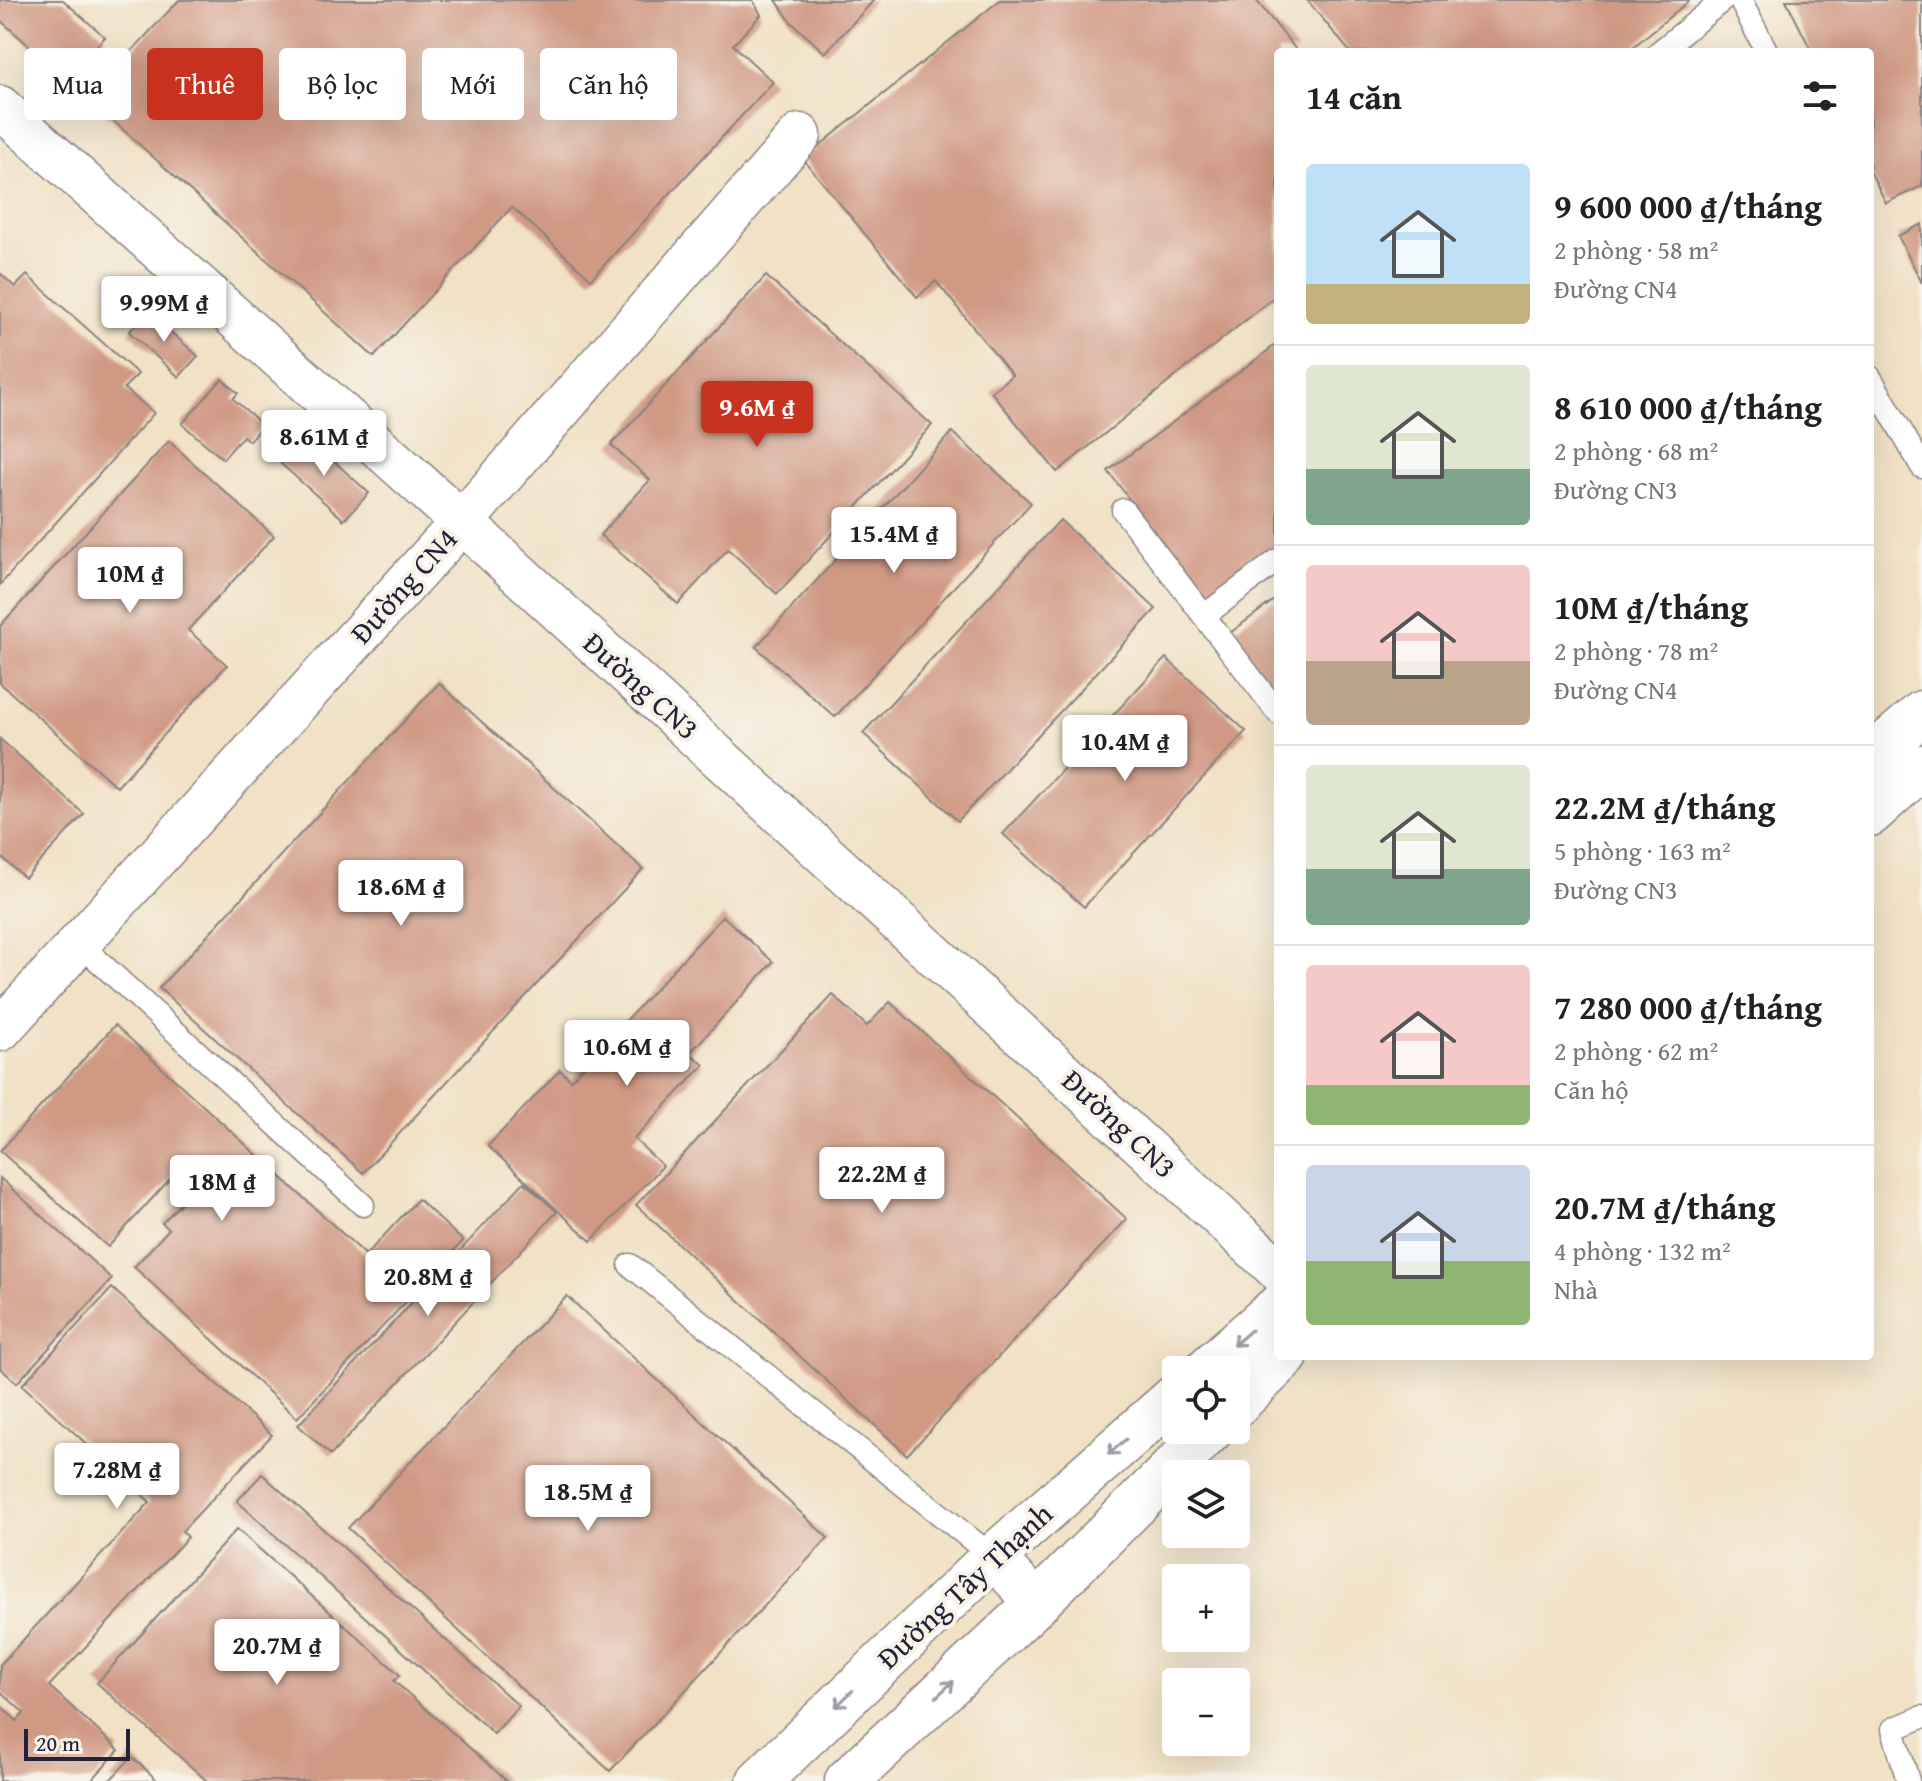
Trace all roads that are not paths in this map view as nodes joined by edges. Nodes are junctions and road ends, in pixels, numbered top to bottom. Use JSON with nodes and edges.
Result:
{"nodes":[{"id":1,"x":1723,"y":0,"type":"edge"},
{"id":2,"x":1740,"y":0,"type":"edge"},
{"id":3,"x":1664,"y":48,"type":"edge"},
{"id":4,"x":1765,"y":48,"type":"edge"},
{"id":5,"x":0,"y":107,"type":"edge"},
{"id":6,"x":800,"y":135,"type":"dead end"},
{"id":7,"x":1874,"y":384,"type":"edge"},
{"id":8,"x":1922,"y":467,"type":"edge"},
{"id":9,"x":1123,"y":510,"type":"dead end"},
{"id":10,"x":462,"y":522,"type":"junction"},
{"id":11,"x":1274,"y":563,"type":"edge"},
{"id":12,"x":1205,"y":615,"type":"junction"},
{"id":13,"x":1274,"y":708,"type":"edge"},
{"id":14,"x":1922,"y":713,"type":"edge"},
{"id":15,"x":1874,"y":755,"type":"edge"},
{"id":16,"x":1922,"y":767,"type":"edge"},
{"id":17,"x":1874,"y":810,"type":"edge"},
{"id":18,"x":79,"y":943,"type":"junction"},
{"id":19,"x":0,"y":1030,"type":"edge"},
{"id":20,"x":363,"y":1205,"type":"dead end"},
{"id":21,"x":630,"y":1265,"type":"dead end"},
{"id":22,"x":1274,"y":1266,"type":"edge"},
{"id":23,"x":1274,"y":1310,"type":"edge"},
{"id":24,"x":1222,"y":1356,"type":"edge"},
{"id":25,"x":1282,"y":1360,"type":"edge"},
{"id":26,"x":1250,"y":1391,"type":"edge"},
{"id":27,"x":1162,"y":1408,"type":"edge"},
{"id":28,"x":1197,"y":1444,"type":"edge"},
{"id":29,"x":993,"y":1557,"type":"junction"},
{"id":30,"x":1037,"y":1603,"type":"junction"},
{"id":31,"x":1922,"y":1717,"type":"edge"},
{"id":32,"x":759,"y":1781,"type":"edge"},
{"id":33,"x":847,"y":1781,"type":"edge"},
{"id":34,"x":1908,"y":1781,"type":"edge"}],
"edges":[{"from":1,"to":3,"type":"lane"},
{"from":2,"to":4,"type":"lane"},
{"from":5,"to":10,"type":"street","name":"Đường CN3"},
{"from":6,"to":10,"type":"street","name":"Đường CN4"},
{"from":7,"to":8,"type":"lane"},
{"from":9,"to":12,"type":"lane"},
{"from":10,"to":18,"type":"street","name":"Đường CN4"},
{"from":10,"to":22,"type":"street","name":"Đường CN3"},
{"from":11,"to":12,"type":"lane"},
{"from":12,"to":13,"type":"lane"},
{"from":14,"to":15,"type":"street"},
{"from":16,"to":17,"type":"street"},
{"from":18,"to":19,"type":"street","name":"Đường CN4"},
{"from":18,"to":20,"type":"lane"},
{"from":21,"to":29,"type":"lane"},
{"from":23,"to":24,"type":"street","one_way":true},
{"from":25,"to":26,"type":"street"},
{"from":27,"to":29,"type":"street","name":"Đường Tây Thạnh","one_way":true},
{"from":28,"to":30,"type":"street","name":"Đường Tây Thạnh"},
{"from":29,"to":30,"type":"street"},
{"from":29,"to":32,"type":"street","name":"Đường Tây Thạnh","one_way":true},
{"from":33,"to":30,"type":"street","name":"Đường Tây Thạnh","one_way":true},
{"from":31,"to":34,"type":"lane"}]}
